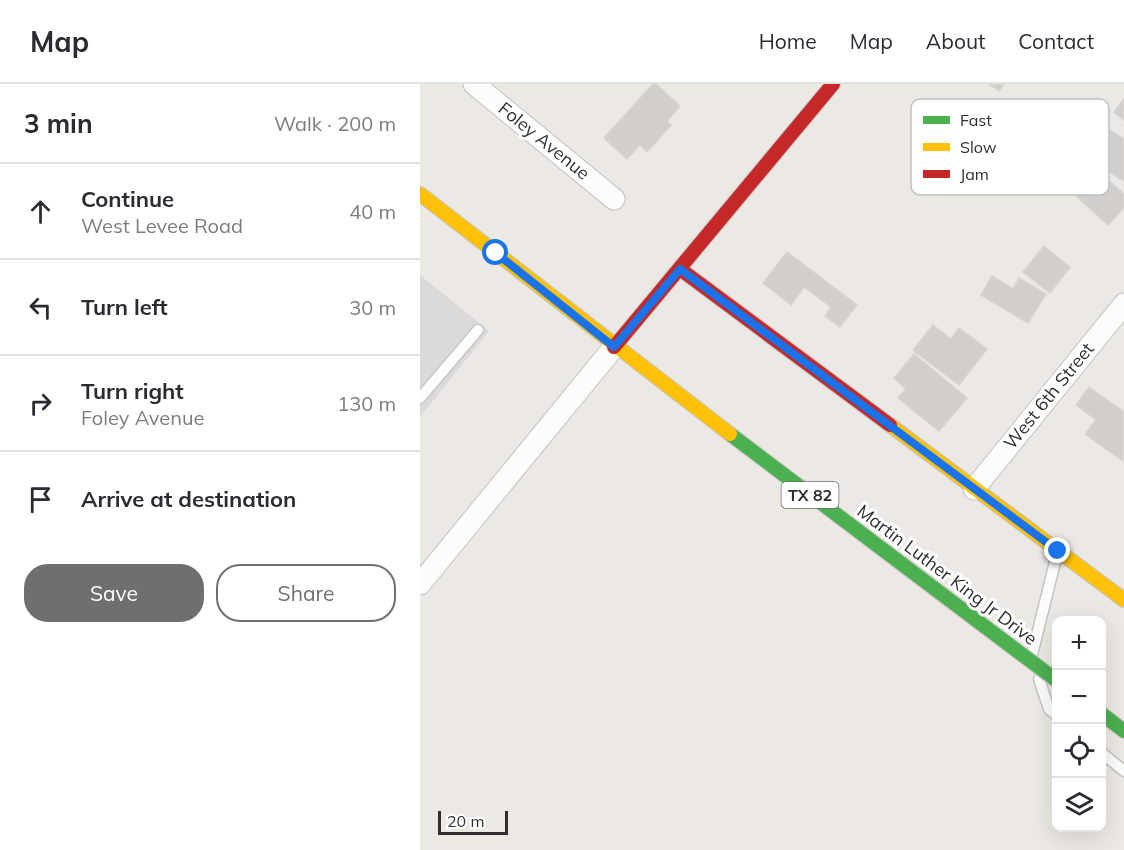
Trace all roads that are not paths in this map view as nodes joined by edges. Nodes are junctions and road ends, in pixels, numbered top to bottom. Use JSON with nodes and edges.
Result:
{"nodes":[{"id":1,"x":474,"y":84,"type":"edge"},
{"id":2,"x":833,"y":84,"type":"edge"},
{"id":3,"x":420,"y":194,"type":"edge"},
{"id":4,"x":614,"y":199,"type":"dead end"},
{"id":5,"x":680,"y":269,"type":"junction"},
{"id":6,"x":1124,"y":304,"type":"edge"},
{"id":7,"x":478,"y":330,"type":"dead end"},
{"id":8,"x":614,"y":347,"type":"junction"},
{"id":9,"x":420,"y":398,"type":"edge"},
{"id":10,"x":974,"y":489,"type":"junction"},
{"id":11,"x":1058,"y":551,"type":"junction"},
{"id":12,"x":420,"y":584,"type":"edge"},
{"id":13,"x":1124,"y":600,"type":"edge"},
{"id":14,"x":1052,"y":677,"type":"edge"},
{"id":15,"x":1052,"y":712,"type":"edge"},
{"id":16,"x":1106,"y":718,"type":"edge"},
{"id":17,"x":1124,"y":731,"type":"edge"},
{"id":18,"x":1106,"y":757,"type":"edge"},
{"id":19,"x":1124,"y":771,"type":"edge"}],
"edges":[{"from":1,"to":4,"type":"street","name":"Foley Avenue"},
{"from":2,"to":5,"type":"main road"},
{"from":3,"to":8,"type":"main road","number":"TX 82"},
{"from":5,"to":8,"type":"main road"},
{"from":5,"to":10,"type":"main road"},
{"from":6,"to":10,"type":"street","name":"West 6th Street"},
{"from":7,"to":9,"type":"lane"},
{"from":8,"to":12,"type":"street"},
{"from":8,"to":14,"type":"main road","name":"Martin Luther King Jr Drive","number":"TX 82","bridge":true},
{"from":10,"to":11,"type":"main road"},
{"from":11,"to":13,"type":"main road"},
{"from":11,"to":15,"type":"lane"},
{"from":16,"to":17,"type":"main road"},
{"from":18,"to":19,"type":"lane"}]}
